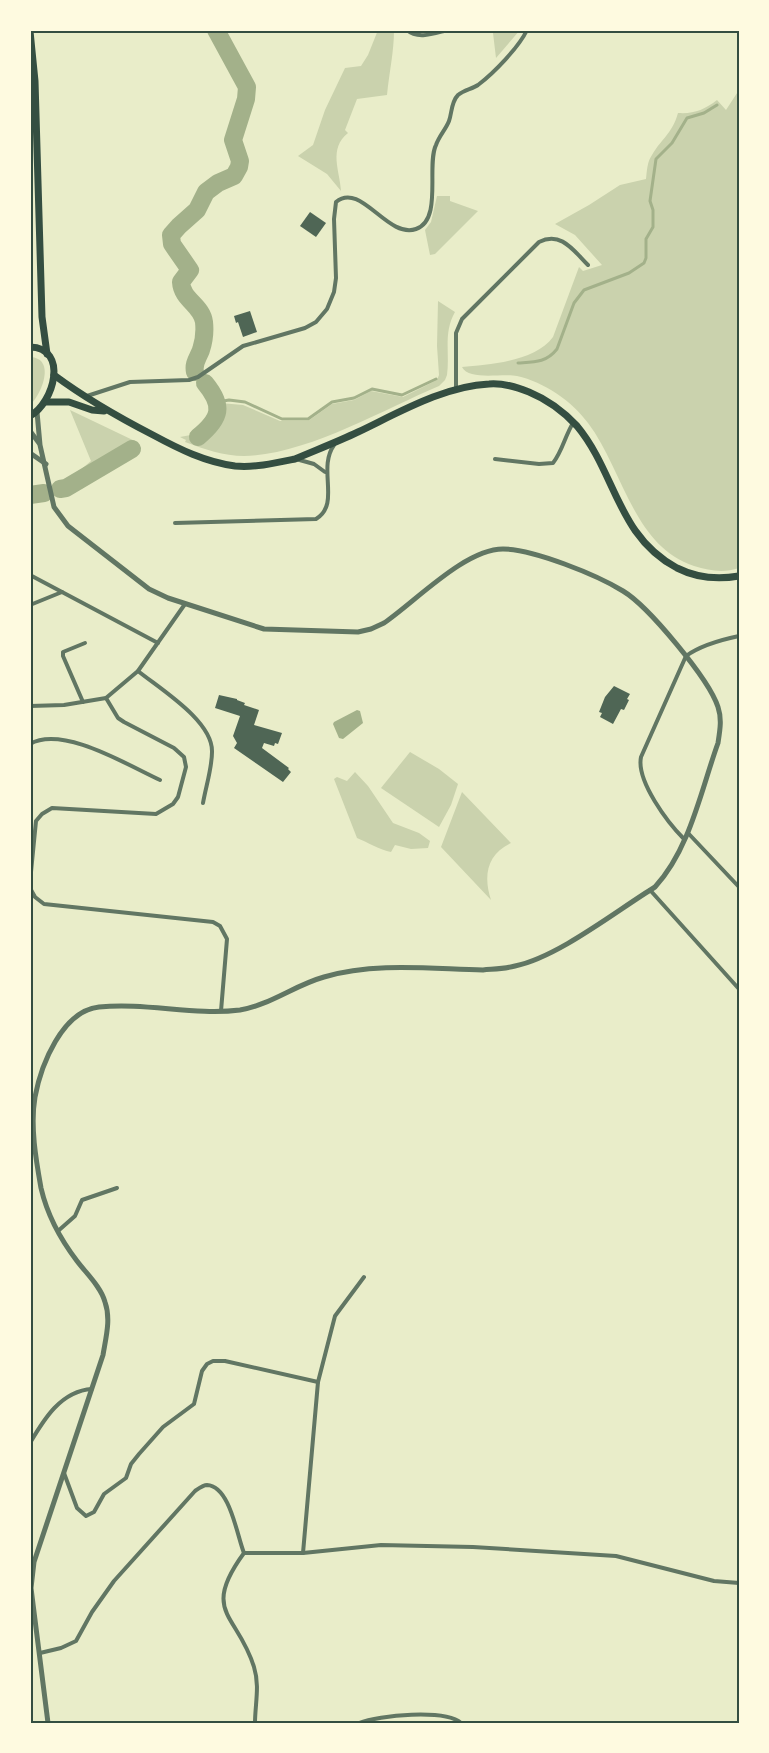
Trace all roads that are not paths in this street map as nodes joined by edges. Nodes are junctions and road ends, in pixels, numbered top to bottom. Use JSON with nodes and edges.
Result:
{"nodes":[{"id":1,"x":406,"y":30,"type":"edge"},
{"id":2,"x":448,"y":30,"type":"edge"},
{"id":3,"x":527,"y":30,"type":"edge"},
{"id":4,"x":30,"y":31,"type":"edge"},
{"id":5,"x":588,"y":265,"type":"dead end"},
{"id":6,"x":30,"y":347,"type":"edge"},
{"id":7,"x":47,"y":354,"type":"junction"},
{"id":8,"x":54,"y":375,"type":"junction"},
{"id":9,"x":456,"y":390,"type":"junction"},
{"id":10,"x":84,"y":397,"type":"junction"},
{"id":11,"x":46,"y":402,"type":"junction"},
{"id":12,"x":69,"y":402,"type":"junction"},
{"id":13,"x":107,"y":412,"type":"junction"},
{"id":14,"x":33,"y":414,"type":"edge"},
{"id":15,"x":573,"y":423,"type":"junction"},
{"id":16,"x":30,"y":431,"type":"edge"},
{"id":17,"x":336,"y":441,"type":"junction"},
{"id":18,"x":40,"y":444,"type":"junction"},
{"id":19,"x":318,"y":449,"type":"junction"},
{"id":20,"x":30,"y":453,"type":"edge"},
{"id":21,"x":327,"y":457,"type":"junction"},
{"id":22,"x":295,"y":459,"type":"junction"},
{"id":23,"x":495,"y":459,"type":"dead end"},
{"id":24,"x":46,"y":464,"type":"junction"},
{"id":25,"x":314,"y":464,"type":"junction"},
{"id":26,"x":326,"y":472,"type":"junction"},
{"id":27,"x":175,"y":523,"type":"dead end"},
{"id":28,"x":30,"y":575,"type":"edge"},
{"id":29,"x":739,"y":576,"type":"edge"},
{"id":30,"x":62,"y":592,"type":"junction"},
{"id":31,"x":185,"y":603,"type":"junction"},
{"id":32,"x":30,"y":605,"type":"edge"},
{"id":33,"x":739,"y":636,"type":"edge"},
{"id":34,"x":85,"y":643,"type":"dead end"},
{"id":35,"x":158,"y":643,"type":"junction"},
{"id":36,"x":686,"y":656,"type":"junction"},
{"id":37,"x":138,"y":672,"type":"junction"},
{"id":38,"x":106,"y":698,"type":"junction"},
{"id":39,"x":83,"y":702,"type":"junction"},
{"id":40,"x":30,"y":706,"type":"edge"},
{"id":41,"x":31,"y":742,"type":"edge"},
{"id":42,"x":160,"y":780,"type":"dead end"},
{"id":43,"x":203,"y":803,"type":"dead end"},
{"id":44,"x":687,"y":832,"type":"junction"},
{"id":45,"x":684,"y":839,"type":"junction"},
{"id":46,"x":30,"y":882,"type":"edge"},
{"id":47,"x":739,"y":887,"type":"edge"},
{"id":48,"x":30,"y":888,"type":"edge"},
{"id":49,"x":650,"y":890,"type":"junction"},
{"id":50,"x":739,"y":989,"type":"edge"},
{"id":51,"x":221,"y":1011,"type":"junction"},
{"id":52,"x":32,"y":1127,"type":"edge"},
{"id":53,"x":117,"y":1188,"type":"dead end"},
{"id":54,"x":57,"y":1232,"type":"junction"},
{"id":55,"x":364,"y":1277,"type":"dead end"},
{"id":56,"x":318,"y":1382,"type":"junction"},
{"id":57,"x":92,"y":1389,"type":"junction"},
{"id":58,"x":30,"y":1443,"type":"edge"},
{"id":59,"x":63,"y":1472,"type":"junction"},
{"id":60,"x":244,"y":1553,"type":"junction"},
{"id":61,"x":303,"y":1553,"type":"junction"},
{"id":62,"x":32,"y":1562,"type":"edge"},
{"id":63,"x":739,"y":1583,"type":"edge"},
{"id":64,"x":40,"y":1653,"type":"junction"},
{"id":65,"x":48,"y":1723,"type":"edge"},
{"id":66,"x":255,"y":1723,"type":"edge"},
{"id":67,"x":359,"y":1723,"type":"edge"},
{"id":68,"x":461,"y":1723,"type":"edge"}],
"edges":[{"from":1,"to":2,"type":"street"},
{"from":3,"to":10,"type":"street"},
{"from":4,"to":7,"type":"main road"},
{"from":5,"to":9,"type":"street"},
{"from":6,"to":7,"type":"main road"},
{"from":7,"to":8,"type":"main road"},
{"from":8,"to":10,"type":"main road"},
{"from":8,"to":11,"type":"main road"},
{"from":9,"to":15,"type":"main road"},
{"from":9,"to":17,"type":"main road"},
{"from":10,"to":12,"type":"main road"},
{"from":10,"to":13,"type":"main road"},
{"from":11,"to":12,"type":"main road"},
{"from":11,"to":14,"type":"main road"},
{"from":12,"to":13,"type":"main road"},
{"from":13,"to":22,"type":"main road"},
{"from":14,"to":18,"type":"street"},
{"from":15,"to":23,"type":"street"},
{"from":15,"to":29,"type":"main road"},
{"from":16,"to":18,"type":"street"},
{"from":17,"to":19,"type":"main road"},
{"from":17,"to":21,"type":"street"},
{"from":18,"to":24,"type":"street"},
{"from":19,"to":21,"type":"street"},
{"from":19,"to":22,"type":"main road"},
{"from":19,"to":25,"type":"street"},
{"from":20,"to":24,"type":"street"},
{"from":21,"to":26,"type":"street"},
{"from":22,"to":25,"type":"street"},
{"from":24,"to":31,"type":"street"},
{"from":25,"to":26,"type":"street"},
{"from":26,"to":27,"type":"street"},
{"from":28,"to":30,"type":"street"},
{"from":30,"to":32,"type":"street"},
{"from":30,"to":35,"type":"street"},
{"from":31,"to":35,"type":"street"},
{"from":31,"to":36,"type":"street"},
{"from":33,"to":36,"type":"street"},
{"from":34,"to":39,"type":"street"},
{"from":35,"to":37,"type":"street"},
{"from":36,"to":44,"type":"street"},
{"from":36,"to":45,"type":"street"},
{"from":37,"to":38,"type":"street"},
{"from":37,"to":43,"type":"street"},
{"from":38,"to":39,"type":"street"},
{"from":38,"to":46,"type":"street"},
{"from":39,"to":40,"type":"street"},
{"from":41,"to":42,"type":"street"},
{"from":44,"to":45,"type":"street"},
{"from":44,"to":47,"type":"street"},
{"from":45,"to":49,"type":"street"},
{"from":48,"to":51,"type":"street"},
{"from":49,"to":50,"type":"street"},
{"from":49,"to":51,"type":"street"},
{"from":51,"to":52,"type":"street"},
{"from":52,"to":54,"type":"street"},
{"from":53,"to":54,"type":"street"},
{"from":54,"to":57,"type":"street"},
{"from":55,"to":56,"type":"street"},
{"from":56,"to":59,"type":"street"},
{"from":56,"to":61,"type":"street"},
{"from":57,"to":58,"type":"street"},
{"from":57,"to":59,"type":"street"},
{"from":59,"to":62,"type":"street"},
{"from":60,"to":61,"type":"street"},
{"from":60,"to":64,"type":"street"},
{"from":60,"to":66,"type":"street"},
{"from":61,"to":63,"type":"street"},
{"from":62,"to":64,"type":"street"},
{"from":64,"to":65,"type":"street"},
{"from":67,"to":68,"type":"street"}]}
